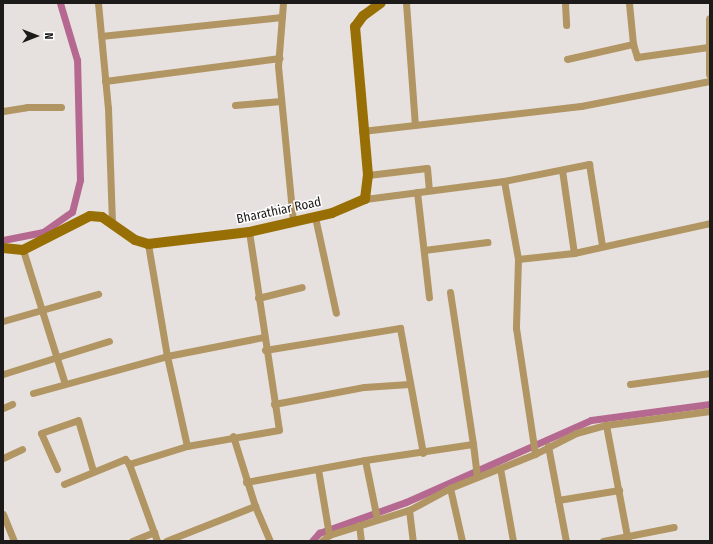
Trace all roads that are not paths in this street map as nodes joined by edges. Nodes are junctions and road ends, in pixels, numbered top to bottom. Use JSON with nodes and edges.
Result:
{"nodes":[{"id":1,"x":98,"y":3,"type":"edge"},
{"id":2,"x":283,"y":3,"type":"edge"},
{"id":3,"x":381,"y":3,"type":"edge"},
{"id":4,"x":406,"y":3,"type":"edge"},
{"id":5,"x":565,"y":3,"type":"edge"},
{"id":6,"x":629,"y":3,"type":"edge"},
{"id":7,"x":282,"y":17,"type":"junction"},
{"id":8,"x":710,"y":19,"type":"edge"},
{"id":9,"x":566,"y":25,"type":"dead end"},
{"id":10,"x":101,"y":36,"type":"junction"},
{"id":11,"x":709,"y":40,"type":"edge"},
{"id":12,"x":633,"y":44,"type":"junction"},
{"id":13,"x":279,"y":58,"type":"junction"},
{"id":14,"x":567,"y":60,"type":"dead end"},
{"id":15,"x":710,"y":69,"type":"edge"},
{"id":16,"x":105,"y":81,"type":"junction"},
{"id":17,"x":710,"y":81,"type":"edge"},
{"id":18,"x":282,"y":101,"type":"junction"},
{"id":19,"x":235,"y":105,"type":"dead end"},
{"id":20,"x":61,"y":107,"type":"dead end"},
{"id":21,"x":3,"y":112,"type":"edge"},
{"id":22,"x":415,"y":125,"type":"junction"},
{"id":23,"x":362,"y":131,"type":"junction"},
{"id":24,"x":562,"y":170,"type":"junction"},
{"id":25,"x":368,"y":175,"type":"junction"},
{"id":26,"x":504,"y":181,"type":"junction"},
{"id":27,"x":429,"y":190,"type":"junction"},
{"id":28,"x":417,"y":192,"type":"junction"},
{"id":29,"x":365,"y":199,"type":"junction"},
{"id":30,"x":314,"y":217,"type":"junction"},
{"id":31,"x":293,"y":222,"type":"junction"},
{"id":32,"x":112,"y":223,"type":"junction"},
{"id":33,"x":710,"y":223,"type":"edge"},
{"id":34,"x":249,"y":232,"type":"junction"},
{"id":35,"x":488,"y":242,"type":"dead end"},
{"id":36,"x":148,"y":244,"type":"junction"},
{"id":37,"x":602,"y":245,"type":"junction"},
{"id":38,"x":3,"y":248,"type":"edge"},
{"id":39,"x":23,"y":250,"type":"junction"},
{"id":40,"x":424,"y":250,"type":"junction"},
{"id":41,"x":574,"y":253,"type":"junction"},
{"id":42,"x":518,"y":259,"type":"junction"},
{"id":43,"x":302,"y":287,"type":"dead end"},
{"id":44,"x":450,"y":292,"type":"dead end"},
{"id":45,"x":98,"y":294,"type":"dead end"},
{"id":46,"x":429,"y":297,"type":"dead end"},
{"id":47,"x":258,"y":298,"type":"junction"},
{"id":48,"x":41,"y":310,"type":"junction"},
{"id":49,"x":336,"y":313,"type":"dead end"},
{"id":50,"x":3,"y":321,"type":"edge"},
{"id":51,"x":264,"y":337,"type":"junction"},
{"id":52,"x":109,"y":341,"type":"dead end"},
{"id":53,"x":265,"y":350,"type":"junction"},
{"id":54,"x":167,"y":356,"type":"junction"},
{"id":55,"x":55,"y":358,"type":"junction"},
{"id":56,"x":710,"y":373,"type":"edge"},
{"id":57,"x":3,"y":374,"type":"edge"},
{"id":58,"x":65,"y":384,"type":"junction"},
{"id":59,"x":410,"y":384,"type":"junction"},
{"id":60,"x":630,"y":384,"type":"dead end"},
{"id":61,"x":33,"y":393,"type":"dead end"},
{"id":62,"x":12,"y":404,"type":"dead end"},
{"id":63,"x":274,"y":404,"type":"junction"},
{"id":64,"x":3,"y":408,"type":"edge"},
{"id":65,"x":710,"y":411,"type":"edge"},
{"id":66,"x":606,"y":425,"type":"junction"},
{"id":67,"x":233,"y":436,"type":"junction"},
{"id":68,"x":473,"y":444,"type":"junction"},
{"id":69,"x":187,"y":446,"type":"junction"},
{"id":70,"x":548,"y":446,"type":"junction"},
{"id":71,"x":22,"y":449,"type":"dead end"},
{"id":72,"x":423,"y":452,"type":"junction"},
{"id":73,"x":534,"y":453,"type":"junction"},
{"id":74,"x":3,"y":458,"type":"edge"},
{"id":75,"x":365,"y":460,"type":"junction"},
{"id":76,"x":128,"y":464,"type":"junction"},
{"id":77,"x":318,"y":468,"type":"junction"},
{"id":78,"x":500,"y":468,"type":"junction"},
{"id":79,"x":57,"y":469,"type":"dead end"},
{"id":80,"x":93,"y":471,"type":"junction"},
{"id":81,"x":477,"y":476,"type":"junction"},
{"id":82,"x":246,"y":482,"type":"junction"},
{"id":83,"x":64,"y":484,"type":"dead end"},
{"id":84,"x":450,"y":488,"type":"junction"},
{"id":85,"x":619,"y":490,"type":"junction"},
{"id":86,"x":558,"y":500,"type":"junction"},
{"id":87,"x":254,"y":506,"type":"junction"},
{"id":88,"x":408,"y":510,"type":"junction"},
{"id":89,"x":3,"y":514,"type":"edge"},
{"id":90,"x":377,"y":519,"type":"junction"},
{"id":91,"x":359,"y":525,"type":"junction"},
{"id":92,"x":674,"y":527,"type":"dead end"},
{"id":93,"x":154,"y":532,"type":"junction"},
{"id":94,"x":329,"y":535,"type":"junction"},
{"id":95,"x":628,"y":539,"type":"edge"},
{"id":96,"x":14,"y":541,"type":"edge"},
{"id":97,"x":132,"y":541,"type":"edge"},
{"id":98,"x":157,"y":541,"type":"edge"},
{"id":99,"x":166,"y":541,"type":"edge"},
{"id":100,"x":270,"y":541,"type":"edge"},
{"id":101,"x":322,"y":541,"type":"edge"},
{"id":102,"x":361,"y":541,"type":"edge"},
{"id":103,"x":413,"y":541,"type":"edge"},
{"id":104,"x":462,"y":541,"type":"edge"},
{"id":105,"x":513,"y":541,"type":"edge"},
{"id":106,"x":566,"y":541,"type":"edge"},
{"id":107,"x":603,"y":541,"type":"edge"}],
"edges":[{"from":1,"to":10,"type":"street"},
{"from":2,"to":7,"type":"street"},
{"from":3,"to":23,"type":"main road"},
{"from":4,"to":22,"type":"street"},
{"from":5,"to":9,"type":"street"},
{"from":6,"to":12,"type":"street"},
{"from":7,"to":10,"type":"street"},
{"from":7,"to":13,"type":"street"},
{"from":8,"to":11,"type":"street"},
{"from":10,"to":16,"type":"street"},
{"from":11,"to":12,"type":"street"},
{"from":11,"to":15,"type":"street"},
{"from":12,"to":14,"type":"street"},
{"from":13,"to":16,"type":"street"},
{"from":13,"to":18,"type":"street"},
{"from":16,"to":32,"type":"street"},
{"from":17,"to":22,"type":"street"},
{"from":18,"to":19,"type":"street"},
{"from":18,"to":31,"type":"street"},
{"from":20,"to":21,"type":"street"},
{"from":22,"to":23,"type":"street"},
{"from":23,"to":25,"type":"main road"},
{"from":24,"to":26,"type":"street"},
{"from":24,"to":37,"type":"street"},
{"from":24,"to":41,"type":"street"},
{"from":25,"to":27,"type":"street"},
{"from":25,"to":29,"type":"main road"},
{"from":26,"to":27,"type":"street"},
{"from":26,"to":42,"type":"street"},
{"from":27,"to":28,"type":"street"},
{"from":28,"to":29,"type":"street"},
{"from":28,"to":40,"type":"street"},
{"from":29,"to":30,"type":"main road","name":"Bharathiar Road"},
{"from":30,"to":31,"type":"main road","name":"Bharathiar Road"},
{"from":30,"to":49,"type":"street"},
{"from":31,"to":34,"type":"main road","name":"Bharathiar Road"},
{"from":32,"to":36,"type":"main road"},
{"from":32,"to":39,"type":"main road"},
{"from":33,"to":37,"type":"street"},
{"from":34,"to":36,"type":"main road","name":"Bharathiar Road"},
{"from":34,"to":47,"type":"street"},
{"from":35,"to":40,"type":"street"},
{"from":36,"to":54,"type":"street"},
{"from":37,"to":41,"type":"street"},
{"from":38,"to":39,"type":"main road"},
{"from":39,"to":48,"type":"street"},
{"from":40,"to":46,"type":"street"},
{"from":41,"to":42,"type":"street"},
{"from":42,"to":73,"type":"street"},
{"from":43,"to":47,"type":"street"},
{"from":44,"to":68,"type":"street"},
{"from":45,"to":48,"type":"street"},
{"from":47,"to":51,"type":"street"},
{"from":48,"to":50,"type":"street"},
{"from":48,"to":55,"type":"street"},
{"from":51,"to":53,"type":"street"},
{"from":51,"to":54,"type":"street"},
{"from":52,"to":55,"type":"street"},
{"from":53,"to":59,"type":"street"},
{"from":53,"to":63,"type":"street"},
{"from":54,"to":58,"type":"street"},
{"from":54,"to":69,"type":"street"},
{"from":55,"to":57,"type":"street"},
{"from":55,"to":58,"type":"street"},
{"from":56,"to":60,"type":"street"},
{"from":58,"to":61,"type":"street"},
{"from":59,"to":63,"type":"street"},
{"from":59,"to":72,"type":"street"},
{"from":62,"to":64,"type":"street"},
{"from":63,"to":67,"type":"street"},
{"from":65,"to":66,"type":"street"},
{"from":66,"to":70,"type":"street"},
{"from":66,"to":85,"type":"street"},
{"from":67,"to":69,"type":"street"},
{"from":67,"to":82,"type":"street"},
{"from":68,"to":72,"type":"street"},
{"from":68,"to":81,"type":"street"},
{"from":69,"to":76,"type":"street"},
{"from":70,"to":73,"type":"street"},
{"from":70,"to":86,"type":"street"},
{"from":71,"to":74,"type":"street"},
{"from":72,"to":75,"type":"street"},
{"from":73,"to":78,"type":"street"},
{"from":75,"to":77,"type":"street"},
{"from":75,"to":90,"type":"street"},
{"from":76,"to":80,"type":"street"},
{"from":76,"to":93,"type":"street"},
{"from":77,"to":82,"type":"street"},
{"from":77,"to":94,"type":"street"},
{"from":78,"to":81,"type":"street"},
{"from":78,"to":105,"type":"street"},
{"from":79,"to":80,"type":"street"},
{"from":80,"to":83,"type":"street"},
{"from":81,"to":84,"type":"street"},
{"from":82,"to":87,"type":"street"},
{"from":84,"to":88,"type":"street"},
{"from":84,"to":104,"type":"street"},
{"from":85,"to":86,"type":"street"},
{"from":85,"to":95,"type":"street"},
{"from":86,"to":106,"type":"street"},
{"from":87,"to":99,"type":"street"},
{"from":87,"to":100,"type":"street"},
{"from":88,"to":90,"type":"street"},
{"from":88,"to":103,"type":"street"},
{"from":89,"to":96,"type":"street"},
{"from":90,"to":91,"type":"street"},
{"from":91,"to":94,"type":"street"},
{"from":91,"to":102,"type":"street"},
{"from":92,"to":95,"type":"street"},
{"from":93,"to":97,"type":"street"},
{"from":93,"to":98,"type":"street"},
{"from":94,"to":101,"type":"street"},
{"from":95,"to":107,"type":"street"}]}
